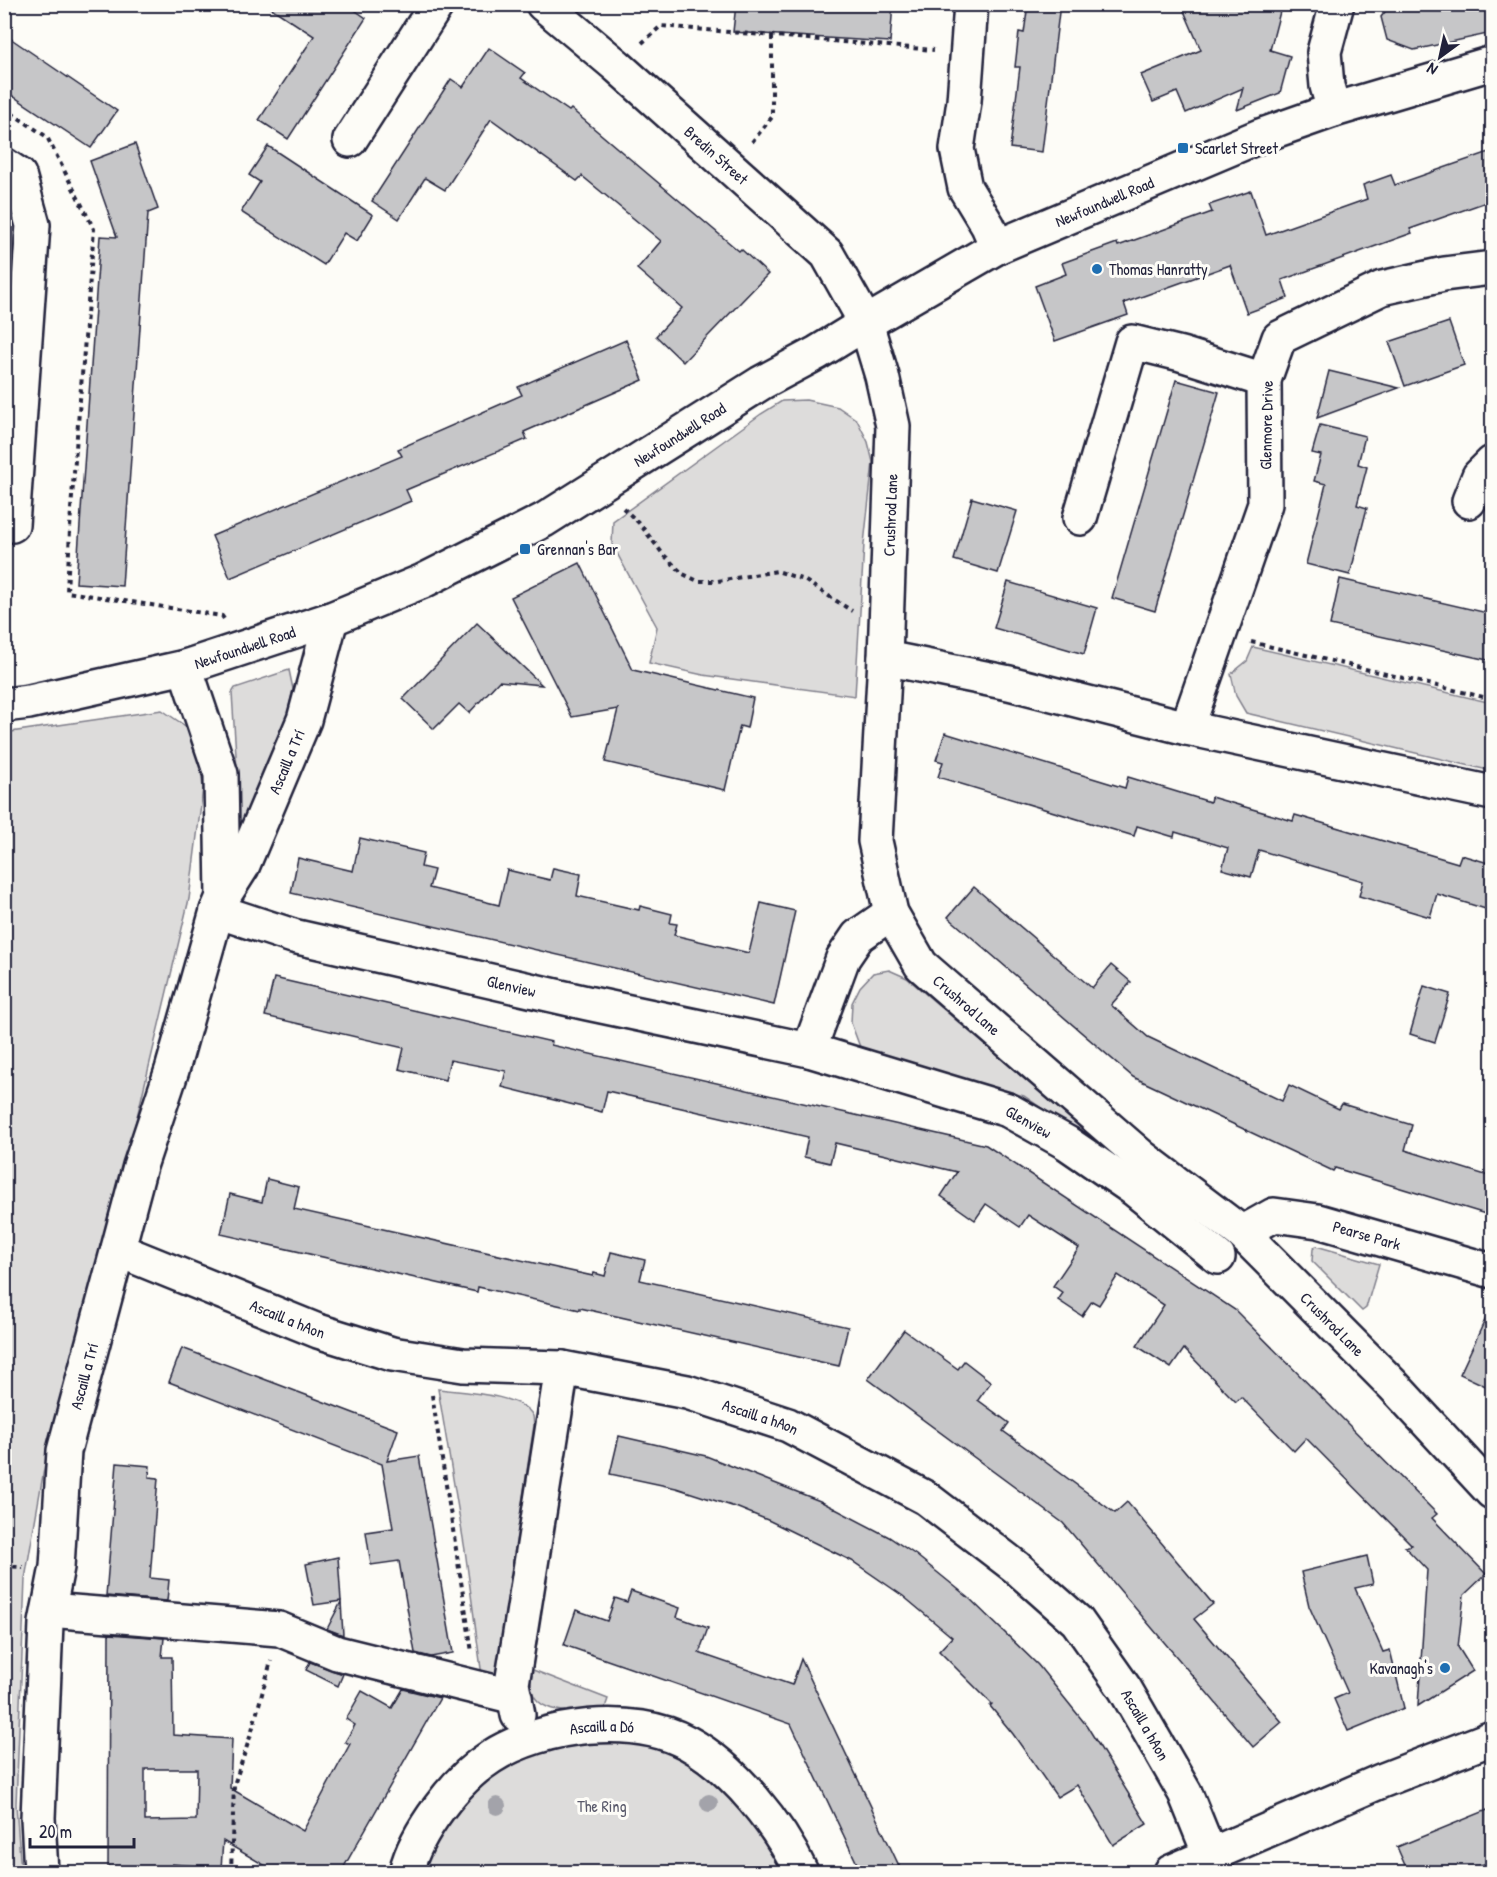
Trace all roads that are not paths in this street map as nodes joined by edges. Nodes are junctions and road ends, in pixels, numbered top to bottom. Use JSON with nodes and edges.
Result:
{"nodes":[{"id":1,"x":437,"y":4,"type":"edge"},
{"id":2,"x":543,"y":4,"type":"edge"},
{"id":3,"x":971,"y":4,"type":"edge"},
{"id":4,"x":1337,"y":4,"type":"edge"},
{"id":5,"x":1492,"y":63,"type":"edge"},
{"id":6,"x":1334,"y":110,"type":"junction"},
{"id":7,"x":350,"y":140,"type":"dead end"},
{"id":8,"x":4,"y":165,"type":"edge"},
{"id":9,"x":997,"y":247,"type":"junction"},
{"id":10,"x":1492,"y":268,"type":"edge"},
{"id":11,"x":866,"y":323,"type":"junction"},
{"id":12,"x":1264,"y":380,"type":"junction"},
{"id":13,"x":1492,"y":463,"type":"edge"},
{"id":14,"x":10,"y":464,"type":"edge"},
{"id":15,"x":1469,"y":501,"type":"dead end"},
{"id":16,"x":1080,"y":518,"type":"dead end"},
{"id":17,"x":12,"y":525,"type":"dead end"},
{"id":18,"x":331,"y":619,"type":"junction"},
{"id":19,"x":885,"y":646,"type":"junction"},
{"id":20,"x":186,"y":667,"type":"junction"},
{"id":21,"x":4,"y":705,"type":"edge"},
{"id":22,"x":1187,"y":728,"type":"junction"},
{"id":23,"x":1492,"y":793,"type":"edge"},
{"id":24,"x":220,"y":904,"type":"junction"},
{"id":25,"x":891,"y":913,"type":"junction"},
{"id":26,"x":809,"y":1050,"type":"junction"},
{"id":27,"x":1242,"y":1233,"type":"junction"},
{"id":28,"x":118,"y":1250,"type":"junction"},
{"id":29,"x":1218,"y":1257,"type":"dead end"},
{"id":30,"x":1492,"y":1271,"type":"edge"},
{"id":31,"x":562,"y":1368,"type":"junction"},
{"id":32,"x":1492,"y":1492,"type":"edge"},
{"id":33,"x":49,"y":1610,"type":"junction"},
{"id":34,"x":515,"y":1697,"type":"junction"},
{"id":35,"x":1492,"y":1738,"type":"edge"},
{"id":36,"x":524,"y":1740,"type":"junction"},
{"id":37,"x":1214,"y":1864,"type":"edge"},
{"id":38,"x":41,"y":1872,"type":"edge"},
{"id":39,"x":406,"y":1872,"type":"edge"},
{"id":40,"x":801,"y":1872,"type":"edge"},
{"id":41,"x":1171,"y":1872,"type":"edge"}],
"edges":[{"from":1,"to":7,"type":"street"},
{"from":2,"to":11,"type":"street","name":"Bredin Street"},
{"from":3,"to":9,"type":"street"},
{"from":4,"to":6,"type":"street"},
{"from":5,"to":6,"type":"street"},
{"from":6,"to":9,"type":"street","name":"Newfoundwell Road"},
{"from":8,"to":14,"type":"street"},
{"from":9,"to":11,"type":"street","name":"Newfoundwell Road"},
{"from":10,"to":12,"type":"street","name":"Glenmore Drive"},
{"from":11,"to":18,"type":"street","name":"Newfoundwell Road"},
{"from":11,"to":19,"type":"street","name":"Crushrod Lane"},
{"from":12,"to":16,"type":"street"},
{"from":12,"to":22,"type":"street","name":"Glenmore Drive"},
{"from":13,"to":15,"type":"street"},
{"from":14,"to":17,"type":"street"},
{"from":18,"to":20,"type":"street","name":"Newfoundwell Road"},
{"from":18,"to":24,"type":"street","name":"Ascaill a Trí"},
{"from":19,"to":22,"type":"street"},
{"from":19,"to":25,"type":"street","name":"Crushrod Lane"},
{"from":20,"to":21,"type":"street","name":"Newfoundwell Road"},
{"from":20,"to":24,"type":"street","name":"Ascaill a Trí"},
{"from":22,"to":23,"type":"street"},
{"from":24,"to":26,"type":"street","name":"Glenview"},
{"from":24,"to":28,"type":"street","name":"Ascaill a Trí"},
{"from":25,"to":26,"type":"street"},
{"from":25,"to":27,"type":"street","name":"Crushrod Lane"},
{"from":26,"to":29,"type":"street","name":"Glenview"},
{"from":27,"to":30,"type":"street","name":"Pearse Park"},
{"from":27,"to":32,"type":"street","name":"Crushrod Lane"},
{"from":28,"to":31,"type":"street","name":"Ascaill a hAon"},
{"from":28,"to":33,"type":"street","name":"Ascaill a Trí"},
{"from":31,"to":34,"type":"street"},
{"from":31,"to":37,"type":"street","name":"Ascaill a hAon"},
{"from":33,"to":34,"type":"street"},
{"from":33,"to":38,"type":"street","name":"Ascaill a Trí"},
{"from":34,"to":36,"type":"street"},
{"from":35,"to":37,"type":"street"},
{"from":36,"to":39,"type":"street","name":"Ascaill a Dó"},
{"from":36,"to":40,"type":"street","name":"Ascaill a Dó"},
{"from":37,"to":41,"type":"street"}]}
